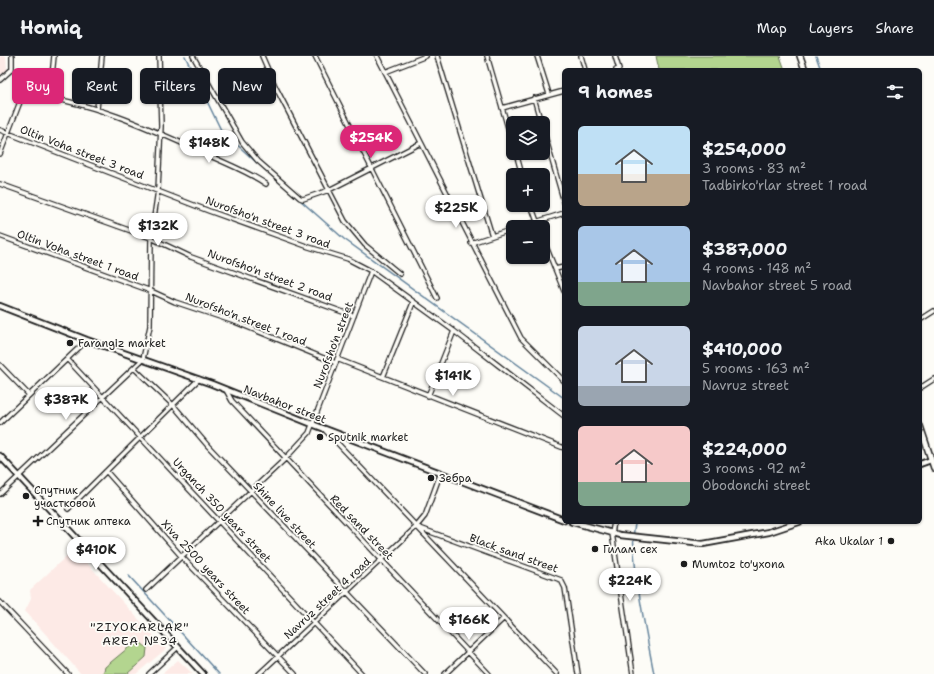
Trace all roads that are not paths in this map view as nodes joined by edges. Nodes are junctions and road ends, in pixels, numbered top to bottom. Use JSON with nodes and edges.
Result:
{"nodes":[{"id":1,"x":12,"y":56,"type":"edge"},
{"id":2,"x":54,"y":56,"type":"edge"},
{"id":3,"x":102,"y":56,"type":"edge"},
{"id":4,"x":159,"y":56,"type":"edge"},
{"id":5,"x":193,"y":56,"type":"edge"},
{"id":6,"x":262,"y":56,"type":"edge"},
{"id":7,"x":315,"y":56,"type":"edge"},
{"id":8,"x":377,"y":56,"type":"edge"},
{"id":9,"x":426,"y":56,"type":"edge"},
{"id":10,"x":437,"y":56,"type":"edge"},
{"id":11,"x":487,"y":56,"type":"edge"},
{"id":12,"x":537,"y":56,"type":"edge"},
{"id":13,"x":581,"y":56,"type":"edge"},
{"id":14,"x":615,"y":56,"type":"edge"},
{"id":15,"x":800,"y":56,"type":"edge"},
{"id":16,"x":53,"y":68,"type":"edge"},
{"id":17,"x":584,"y":68,"type":"edge"},
{"id":18,"x":619,"y":68,"type":"edge"},
{"id":19,"x":804,"y":68,"type":"edge"},
{"id":20,"x":385,"y":72,"type":"junction"},
{"id":21,"x":0,"y":80,"type":"edge"},
{"id":22,"x":562,"y":91,"type":"edge"},
{"id":23,"x":549,"y":94,"type":"junction"},
{"id":24,"x":534,"y":98,"type":"junction"},
{"id":25,"x":64,"y":100,"type":"edge"},
{"id":26,"x":19,"y":104,"type":"edge"},
{"id":27,"x":502,"y":108,"type":"junction"},
{"id":28,"x":97,"y":109,"type":"junction"},
{"id":29,"x":539,"y":116,"type":"edge"},
{"id":30,"x":506,"y":121,"type":"edge"},
{"id":31,"x":0,"y":130,"type":"edge"},
{"id":32,"x":7,"y":133,"type":"junction"},
{"id":33,"x":160,"y":133,"type":"junction"},
{"id":34,"x":421,"y":143,"type":"junction"},
{"id":35,"x":550,"y":153,"type":"edge"},
{"id":36,"x":0,"y":154,"type":"edge"},
{"id":37,"x":371,"y":168,"type":"junction"},
{"id":38,"x":0,"y":184,"type":"edge"},
{"id":39,"x":266,"y":184,"type":"dead end"},
{"id":40,"x":158,"y":190,"type":"junction"},
{"id":41,"x":329,"y":190,"type":"junction"},
{"id":42,"x":562,"y":195,"type":"edge"},
{"id":43,"x":562,"y":214,"type":"edge"},
{"id":44,"x":542,"y":220,"type":"edge"},
{"id":45,"x":506,"y":231,"type":"edge"},
{"id":46,"x":0,"y":236,"type":"edge"},
{"id":47,"x":492,"y":236,"type":"junction"},
{"id":48,"x":151,"y":238,"type":"junction"},
{"id":49,"x":472,"y":242,"type":"junction"},
{"id":50,"x":550,"y":256,"type":"edge"},
{"id":51,"x":562,"y":267,"type":"edge"},
{"id":52,"x":555,"y":269,"type":"junction"},
{"id":53,"x":371,"y":271,"type":"junction"},
{"id":54,"x":400,"y":274,"type":"dead end"},
{"id":55,"x":562,"y":286,"type":"edge"},
{"id":56,"x":151,"y":291,"type":"junction"},
{"id":57,"x":437,"y":298,"type":"dead end"},
{"id":58,"x":413,"y":303,"type":"junction"},
{"id":59,"x":0,"y":306,"type":"edge"},
{"id":60,"x":934,"y":311,"type":"edge"},
{"id":61,"x":354,"y":316,"type":"junction"},
{"id":62,"x":922,"y":319,"type":"edge"},
{"id":63,"x":454,"y":331,"type":"junction"},
{"id":64,"x":87,"y":340,"type":"junction"},
{"id":65,"x":67,"y":359,"type":"junction"},
{"id":66,"x":143,"y":359,"type":"junction"},
{"id":67,"x":336,"y":361,"type":"junction"},
{"id":68,"x":0,"y":364,"type":"edge"},
{"id":69,"x":134,"y":368,"type":"junction"},
{"id":70,"x":383,"y":377,"type":"junction"},
{"id":71,"x":199,"y":379,"type":"junction"},
{"id":72,"x":562,"y":379,"type":"edge"},
{"id":73,"x":934,"y":379,"type":"edge"},
{"id":74,"x":922,"y":387,"type":"edge"},
{"id":75,"x":226,"y":390,"type":"junction"},
{"id":76,"x":29,"y":395,"type":"junction"},
{"id":77,"x":103,"y":396,"type":"junction"},
{"id":78,"x":428,"y":396,"type":"junction"},
{"id":79,"x":174,"y":406,"type":"junction"},
{"id":80,"x":562,"y":414,"type":"edge"},
{"id":81,"x":0,"y":423,"type":"edge"},
{"id":82,"x":312,"y":424,"type":"junction"},
{"id":83,"x":323,"y":428,"type":"junction"},
{"id":84,"x":922,"y":432,"type":"edge"},
{"id":85,"x":142,"y":437,"type":"junction"},
{"id":86,"x":562,"y":447,"type":"edge"},
{"id":87,"x":0,"y":456,"type":"edge"},
{"id":88,"x":285,"y":459,"type":"junction"},
{"id":89,"x":933,"y":463,"type":"edge"},
{"id":90,"x":922,"y":464,"type":"edge"},
{"id":91,"x":106,"y":471,"type":"junction"},
{"id":92,"x":441,"y":472,"type":"junction"},
{"id":93,"x":19,"y":476,"type":"junction"},
{"id":94,"x":251,"y":492,"type":"junction"},
{"id":95,"x":0,"y":494,"type":"edge"},
{"id":96,"x":68,"y":509,"type":"dead end"},
{"id":97,"x":562,"y":519,"type":"edge"},
{"id":98,"x":220,"y":521,"type":"junction"},
{"id":99,"x":579,"y":524,"type":"edge"},
{"id":100,"x":614,"y":524,"type":"edge"},
{"id":101,"x":794,"y":524,"type":"edge"},
{"id":102,"x":416,"y":527,"type":"junction"},
{"id":103,"x":612,"y":533,"type":"junction"},
{"id":104,"x":182,"y":557,"type":"junction"},
{"id":105,"x":381,"y":560,"type":"junction"},
{"id":106,"x":146,"y":590,"type":"dead end"},
{"id":107,"x":346,"y":592,"type":"junction"},
{"id":108,"x":0,"y":602,"type":"edge"},
{"id":109,"x":503,"y":619,"type":"junction"},
{"id":110,"x":314,"y":622,"type":"junction"},
{"id":111,"x":178,"y":647,"type":"junction"},
{"id":112,"x":468,"y":652,"type":"junction"},
{"id":113,"x":278,"y":656,"type":"junction"},
{"id":114,"x":68,"y":674,"type":"edge"},
{"id":115,"x":149,"y":674,"type":"edge"},
{"id":116,"x":204,"y":674,"type":"edge"},
{"id":117,"x":259,"y":674,"type":"edge"},
{"id":118,"x":295,"y":674,"type":"edge"},
{"id":119,"x":362,"y":674,"type":"edge"},
{"id":120,"x":425,"y":674,"type":"edge"},
{"id":121,"x":445,"y":674,"type":"edge"},
{"id":122,"x":489,"y":674,"type":"edge"},
{"id":123,"x":557,"y":674,"type":"edge"},
{"id":124,"x":578,"y":674,"type":"edge"},
{"id":125,"x":633,"y":674,"type":"edge"}],
"edges":[{"from":1,"to":21,"type":"street"},
{"from":2,"to":16,"type":"street"},
{"from":3,"to":28,"type":"street"},
{"from":4,"to":33,"type":"street"},
{"from":5,"to":41,"type":"street"},
{"from":6,"to":41,"type":"street"},
{"from":7,"to":37,"type":"street"},
{"from":8,"to":20,"type":"street"},
{"from":9,"to":20,"type":"street"},
{"from":10,"to":47,"type":"street"},
{"from":11,"to":27,"type":"street"},
{"from":12,"to":23,"type":"street"},
{"from":13,"to":17,"type":"street"},
{"from":14,"to":18,"type":"street"},
{"from":15,"to":19,"type":"main road"},
{"from":20,"to":34,"type":"street"},
{"from":22,"to":23,"type":"street"},
{"from":23,"to":24,"type":"street"},
{"from":24,"to":27,"type":"street"},
{"from":24,"to":29,"type":"street"},
{"from":25,"to":28,"type":"street"},
{"from":26,"to":32,"type":"street"},
{"from":27,"to":30,"type":"street"},
{"from":28,"to":33,"type":"street"},
{"from":31,"to":32,"type":"street","name":"Oltin Voha street 3 road"},
{"from":32,"to":36,"type":"street"},
{"from":32,"to":40,"type":"street","name":"Oltin Voha street 3 road"},
{"from":33,"to":39,"type":"street"},
{"from":33,"to":40,"type":"street"},
{"from":34,"to":37,"type":"street"},
{"from":34,"to":49,"type":"street"},
{"from":35,"to":42,"type":"street"},
{"from":37,"to":41,"type":"street"},
{"from":37,"to":57,"type":"street"},
{"from":38,"to":48,"type":"street","name":"Nurofsho'n street 2 road"},
{"from":40,"to":48,"type":"street"},
{"from":40,"to":53,"type":"street","name":"Nurofsho'n street 3 road"},
{"from":41,"to":54,"type":"street"},
{"from":43,"to":44,"type":"street"},
{"from":45,"to":47,"type":"street"},
{"from":46,"to":56,"type":"street","name":"Oltin Voha street 1 road"},
{"from":47,"to":49,"type":"street"},
{"from":48,"to":56,"type":"street"},
{"from":48,"to":61,"type":"street","name":"Nurofsho'n street 2 road"},
{"from":49,"to":72,"type":"street"},
{"from":50,"to":52,"type":"street"},
{"from":51,"to":52,"type":"street"},
{"from":52,"to":55,"type":"street"},
{"from":53,"to":58,"type":"street","name":"Nurofsho'n street 3 road"},
{"from":53,"to":61,"type":"street","name":"Nurofsho'n street"},
{"from":56,"to":66,"type":"street"},
{"from":56,"to":67,"type":"street","name":"Nurofsho'n street 1 road"},
{"from":58,"to":63,"type":"street","name":"Nurofsho'n street 3 road"},
{"from":58,"to":70,"type":"street"},
{"from":59,"to":64,"type":"main road","name":"Navbahor street"},
{"from":60,"to":62,"type":"street"},
{"from":61,"to":67,"type":"street","name":"Nurofsho'n street"},
{"from":63,"to":78,"type":"street"},
{"from":63,"to":80,"type":"street","name":"Nurofsho'n street 3 road"},
{"from":64,"to":65,"type":"street"},
{"from":64,"to":66,"type":"main road","name":"Navbahor street"},
{"from":65,"to":76,"type":"street"},
{"from":65,"to":77,"type":"street","name":"Urganch 350 years street"},
{"from":66,"to":69,"type":"street"},
{"from":66,"to":71,"type":"main road","name":"Navbahor street"},
{"from":67,"to":70,"type":"street","name":"Nurofsho'n street 1 road"},
{"from":67,"to":82,"type":"street","name":"Nurofsho'n street"},
{"from":68,"to":76,"type":"street"},
{"from":69,"to":77,"type":"street"},
{"from":69,"to":79,"type":"street","name":"Shine live street"},
{"from":70,"to":78,"type":"street","name":"Nurofsho'n street 1 road"},
{"from":71,"to":75,"type":"main road","name":"Navbahor street"},
{"from":71,"to":79,"type":"street"},
{"from":73,"to":74,"type":"street"},
{"from":75,"to":82,"type":"main road","name":"Navbahor street"},
{"from":75,"to":88,"type":"street","name":"Red sand street"},
{"from":76,"to":81,"type":"street"},
{"from":77,"to":85,"type":"street","name":"Urganch 350 years street"},
{"from":77,"to":93,"type":"street"},
{"from":78,"to":86,"type":"street","name":"Nurofsho'n street 1 road"},
{"from":79,"to":85,"type":"street"},
{"from":79,"to":94,"type":"street","name":"Shine live street"},
{"from":82,"to":83,"type":"main road","name":"Navbahor street"},
{"from":82,"to":88,"type":"street","name":"Nurofsho'n street"},
{"from":83,"to":92,"type":"main road","name":"Navbahor street"},
{"from":83,"to":102,"type":"street","name":"Black sand street"},
{"from":84,"to":89,"type":"main road"},
{"from":85,"to":91,"type":"street"},
{"from":85,"to":98,"type":"street","name":"Urganch 350 years street"},
{"from":87,"to":93,"type":"main road"},
{"from":88,"to":94,"type":"street","name":"Nurofsho'n street"},
{"from":88,"to":105,"type":"street","name":"Red sand street"},
{"from":89,"to":90,"type":"main road"},
{"from":91,"to":96,"type":"street"},
{"from":91,"to":104,"type":"street","name":"Xiva 2500 years street"},
{"from":92,"to":97,"type":"main road","name":"Navbahor street"},
{"from":92,"to":102,"type":"street","name":"Navruz street 4 road"},
{"from":93,"to":95,"type":"street"},
{"from":93,"to":111,"type":"main road"},
{"from":94,"to":98,"type":"street","name":"Nurofsho'n street"},
{"from":94,"to":107,"type":"street","name":"Shine live street"},
{"from":98,"to":104,"type":"street","name":"Nurofsho'n street"},
{"from":98,"to":110,"type":"street","name":"Urganch 350 years street"},
{"from":99,"to":103,"type":"main road"},
{"from":100,"to":103,"type":"street"},
{"from":101,"to":103,"type":"main road"},
{"from":102,"to":105,"type":"street","name":"Navruz street 4 road"},
{"from":102,"to":109,"type":"street","name":"Black sand street"},
{"from":102,"to":124,"type":"street","name":"Black sand street"},
{"from":103,"to":125,"type":"street"},
{"from":104,"to":106,"type":"street","name":"Nurofsho'n street"},
{"from":104,"to":113,"type":"street","name":"Xiva 2500 years street"},
{"from":105,"to":107,"type":"street","name":"Navruz street 4 road"},
{"from":105,"to":112,"type":"street","name":"Red sand street"},
{"from":107,"to":110,"type":"street","name":"Navruz street 4 road"},
{"from":107,"to":120,"type":"street","name":"Shine live street"},
{"from":108,"to":114,"type":"street"},
{"from":109,"to":112,"type":"street"},
{"from":109,"to":123,"type":"street","name":"Black sand street"},
{"from":110,"to":113,"type":"street","name":"Navruz street 4 road"},
{"from":110,"to":119,"type":"street","name":"Urganch 350 years street"},
{"from":111,"to":115,"type":"street"},
{"from":111,"to":116,"type":"main road"},
{"from":112,"to":121,"type":"street"},
{"from":112,"to":122,"type":"street","name":"Red sand street"},
{"from":113,"to":117,"type":"street","name":"Navruz street 4 road"},
{"from":113,"to":118,"type":"street","name":"Xiva 2500 years street"}]}
